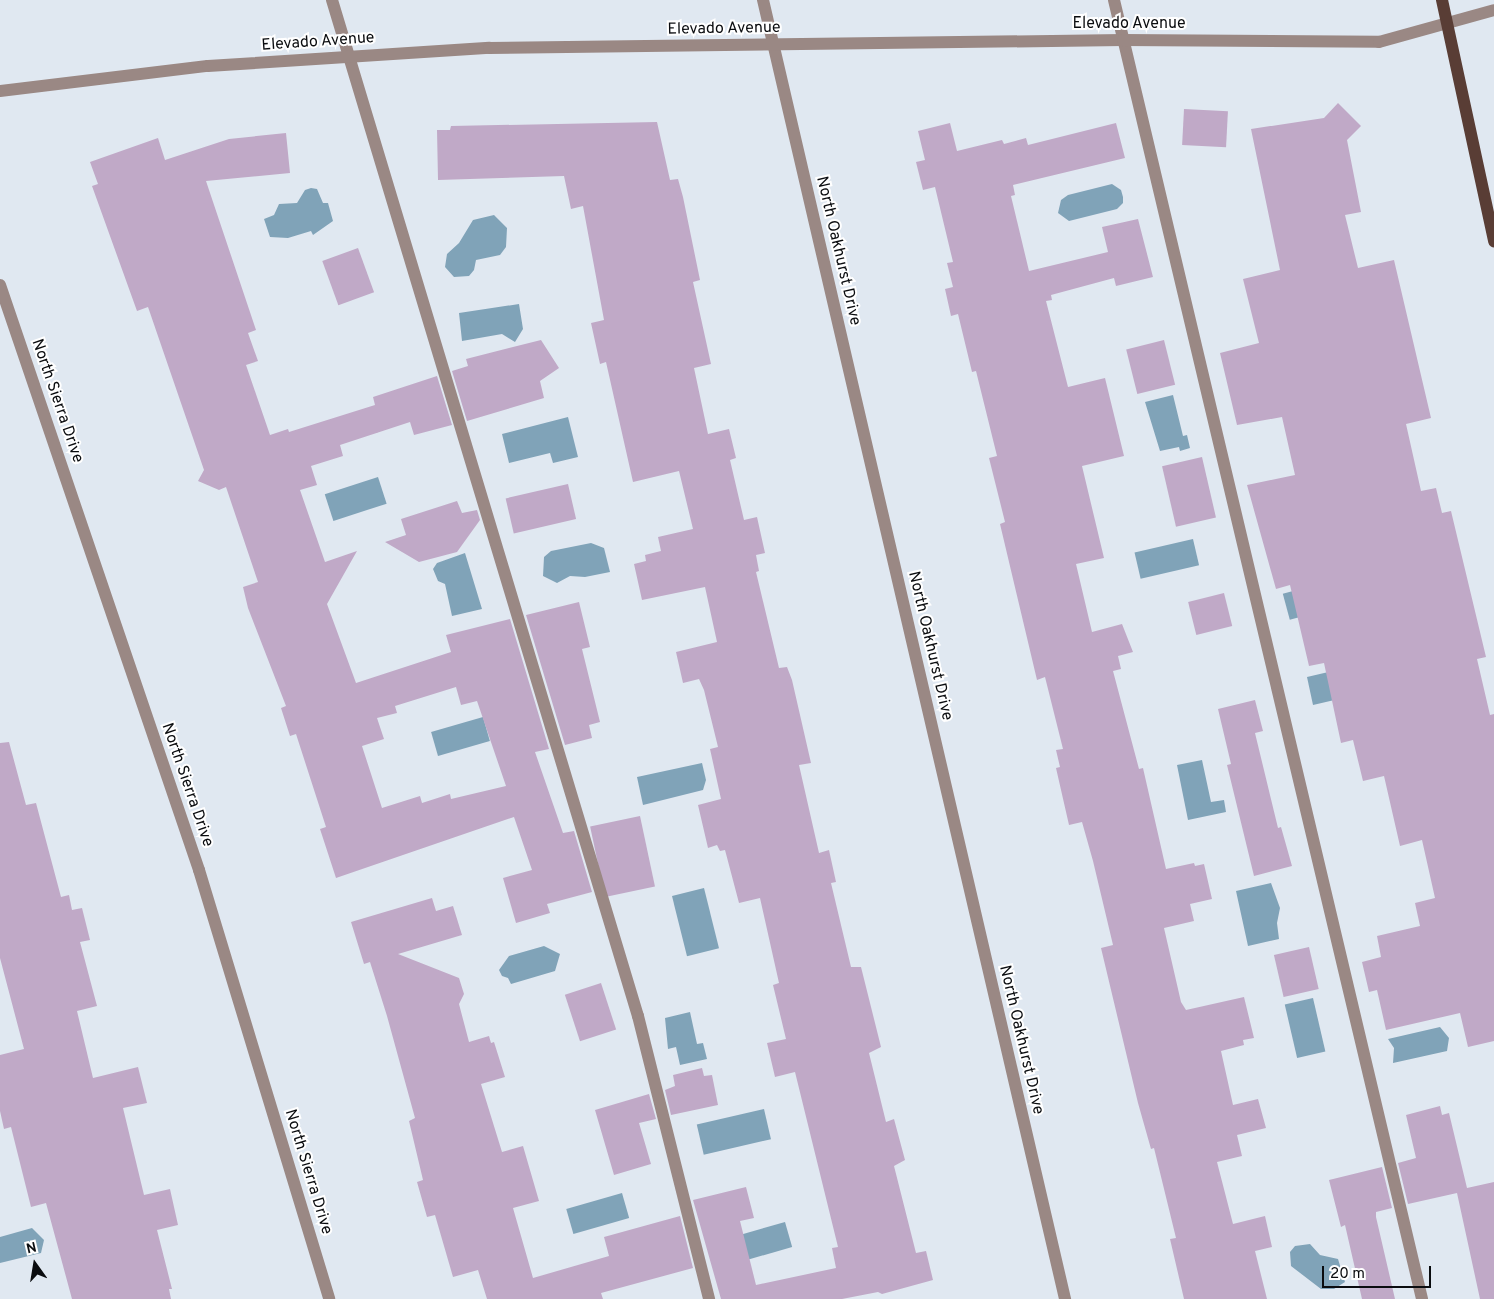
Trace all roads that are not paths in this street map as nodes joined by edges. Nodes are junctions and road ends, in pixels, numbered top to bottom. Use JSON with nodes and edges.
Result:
{"nodes":[{"id":1,"x":332,"y":0,"type":"edge"},
{"id":2,"x":763,"y":0,"type":"edge"},
{"id":3,"x":1114,"y":0,"type":"edge"},
{"id":4,"x":1442,"y":0,"type":"edge"},
{"id":5,"x":1494,"y":10,"type":"edge"},
{"id":6,"x":1447,"y":22,"type":"junction"},
{"id":7,"x":1123,"y":40,"type":"junction"},
{"id":8,"x":773,"y":45,"type":"junction"},
{"id":9,"x":348,"y":56,"type":"junction"},
{"id":10,"x":0,"y":91,"type":"edge"},
{"id":11,"x":1494,"y":242,"type":"edge"},
{"id":12,"x":0,"y":285,"type":"edge"},
{"id":13,"x":329,"y":1299,"type":"edge"},
{"id":14,"x":709,"y":1299,"type":"edge"},
{"id":15,"x":1065,"y":1299,"type":"edge"},
{"id":16,"x":1422,"y":1299,"type":"edge"}],
"edges":[{"from":1,"to":9,"type":"street"},
{"from":2,"to":8,"type":"street","name":"North Oakhurst Drive"},
{"from":3,"to":7,"type":"street"},
{"from":4,"to":6,"type":"main road"},
{"from":5,"to":6,"type":"street","name":"Elevado Avenue"},
{"from":6,"to":7,"type":"street","name":"Elevado Avenue"},
{"from":6,"to":11,"type":"main road"},
{"from":7,"to":8,"type":"street","name":"Elevado Avenue"},
{"from":7,"to":16,"type":"street"},
{"from":8,"to":9,"type":"street","name":"Elevado Avenue"},
{"from":8,"to":15,"type":"street","name":"North Oakhurst Drive"},
{"from":9,"to":10,"type":"street","name":"Elevado Avenue"},
{"from":9,"to":14,"type":"street"},
{"from":12,"to":13,"type":"street","name":"North Sierra Drive"}]}
